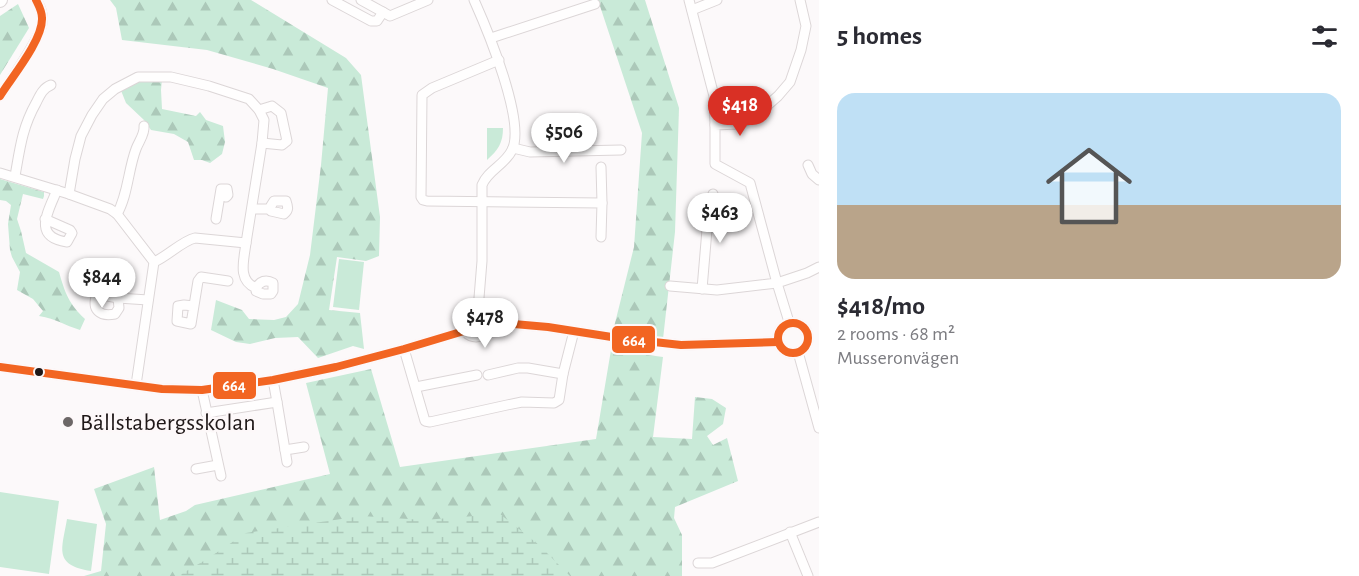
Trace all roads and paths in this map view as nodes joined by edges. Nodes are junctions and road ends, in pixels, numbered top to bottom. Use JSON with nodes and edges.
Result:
{"nodes":[{"id":1,"x":36,"y":0,"type":"edge"},
{"id":2,"x":332,"y":0,"type":"edge"},
{"id":3,"x":361,"y":0,"type":"edge"},
{"id":4,"x":428,"y":0,"type":"edge"},
{"id":5,"x":474,"y":0,"type":"edge"},
{"id":6,"x":689,"y":0,"type":"edge"},
{"id":7,"x":717,"y":0,"type":"edge"},
{"id":8,"x":800,"y":0,"type":"edge"},
{"id":9,"x":595,"y":4,"type":"dead end"},
{"id":10,"x":692,"y":10,"type":"junction"},
{"id":11,"x":384,"y":12,"type":"junction"},
{"id":12,"x":491,"y":38,"type":"junction"},
{"id":13,"x":499,"y":60,"type":"junction"},
{"id":14,"x":51,"y":85,"type":"dead end"},
{"id":15,"x":0,"y":96,"type":"edge"},
{"id":16,"x":259,"y":110,"type":"junction"},
{"id":17,"x":716,"y":125,"type":"junction"},
{"id":18,"x":144,"y":126,"type":"dead end"},
{"id":19,"x":262,"y":143,"type":"junction"},
{"id":20,"x":513,"y":148,"type":"junction"},
{"id":21,"x":621,"y":150,"type":"dead end"},
{"id":22,"x":808,"y":165,"type":"dead end"},
{"id":23,"x":601,"y":167,"type":"dead end"},
{"id":24,"x":0,"y":172,"type":"edge"},
{"id":25,"x":15,"y":176,"type":"junction"},
{"id":26,"x":819,"y":180,"type":"edge"},
{"id":27,"x":57,"y":190,"type":"junction"},
{"id":28,"x":69,"y":194,"type":"junction"},
{"id":29,"x":713,"y":194,"type":"dead end"},
{"id":30,"x":220,"y":195,"type":"dead end"},
{"id":31,"x":482,"y":202,"type":"junction"},
{"id":32,"x":602,"y":203,"type":"junction"},
{"id":33,"x":253,"y":209,"type":"junction"},
{"id":34,"x":269,"y":209,"type":"dead end"},
{"id":35,"x":117,"y":214,"type":"junction"},
{"id":36,"x":45,"y":219,"type":"dead end"},
{"id":37,"x":216,"y":219,"type":"dead end"},
{"id":38,"x":601,"y":237,"type":"dead end"},
{"id":39,"x":246,"y":243,"type":"junction"},
{"id":40,"x":154,"y":262,"type":"junction"},
{"id":41,"x":819,"y":267,"type":"edge"},
{"id":42,"x":100,"y":278,"type":"dead end"},
{"id":43,"x":224,"y":279,"type":"dead end"},
{"id":44,"x":777,"y":283,"type":"junction"},
{"id":45,"x":670,"y":286,"type":"dead end"},
{"id":46,"x":256,"y":288,"type":"dead end"},
{"id":47,"x":702,"y":289,"type":"junction"},
{"id":48,"x":97,"y":294,"type":"junction"},
{"id":49,"x":118,"y":298,"type":"junction"},
{"id":50,"x":148,"y":300,"type":"junction"},
{"id":51,"x":194,"y":306,"type":"dead end"},
{"id":52,"x":478,"y":309,"type":"junction"},
{"id":53,"x":490,"y":322,"type":"junction"},
{"id":54,"x":789,"y":322,"type":"junction"},
{"id":55,"x":819,"y":329,"type":"edge"},
{"id":56,"x":464,"y":331,"type":"junction"},
{"id":57,"x":574,"y":331,"type":"junction"},
{"id":58,"x":808,"y":334,"type":"junction"},
{"id":59,"x":778,"y":342,"type":"junction"},
{"id":60,"x":405,"y":349,"type":"junction"},
{"id":61,"x":798,"y":352,"type":"junction"},
{"id":62,"x":0,"y":367,"type":"edge"},
{"id":63,"x":563,"y":374,"type":"junction"},
{"id":64,"x":477,"y":375,"type":"dead end"},
{"id":65,"x":488,"y":375,"type":"dead end"},
{"id":66,"x":273,"y":380,"type":"junction"},
{"id":67,"x":136,"y":385,"type":"junction"},
{"id":68,"x":416,"y":387,"type":"junction"},
{"id":69,"x":202,"y":390,"type":"junction"},
{"id":70,"x":277,"y":402,"type":"junction"},
{"id":71,"x":206,"y":413,"type":"junction"},
{"id":72,"x":819,"y":428,"type":"edge"},
{"id":73,"x":304,"y":447,"type":"dead end"},
{"id":74,"x":285,"y":450,"type":"junction"},
{"id":75,"x":287,"y":462,"type":"dead end"},
{"id":76,"x":218,"y":465,"type":"junction"},
{"id":77,"x":196,"y":469,"type":"dead end"},
{"id":78,"x":221,"y":476,"type":"dead end"},
{"id":79,"x":819,"y":522,"type":"edge"},
{"id":80,"x":790,"y":532,"type":"junction"},
{"id":81,"x":698,"y":563,"type":"dead end"},
{"id":82,"x":808,"y":576,"type":"edge"}],
"edges":[{"from":1,"to":15,"type":"street"},
{"from":2,"to":11,"type":"street"},
{"from":3,"to":11,"type":"street"},
{"from":4,"to":11,"type":"street"},
{"from":5,"to":12,"type":"street"},
{"from":6,"to":10,"type":"street"},
{"from":7,"to":10,"type":"street"},
{"from":8,"to":17,"type":"street"},
{"from":9,"to":12,"type":"street"},
{"from":10,"to":17,"type":"street"},
{"from":12,"to":13,"type":"street"},
{"from":13,"to":20,"type":"street"},
{"from":13,"to":31,"type":"street"},
{"from":14,"to":25,"type":"street"},
{"from":16,"to":19,"type":"street"},
{"from":16,"to":19,"type":"street"},
{"from":16,"to":28,"type":"street"},
{"from":17,"to":44,"type":"street"},
{"from":18,"to":35,"type":"street"},
{"from":19,"to":33,"type":"street"},
{"from":20,"to":21,"type":"street"},
{"from":20,"to":31,"type":"street"},
{"from":22,"to":26,"type":"street"},
{"from":23,"to":32,"type":"street"},
{"from":24,"to":25,"type":"street"},
{"from":25,"to":27,"type":"street"},
{"from":27,"to":28,"type":"street"},
{"from":27,"to":36,"type":"street"},
{"from":28,"to":35,"type":"street"},
{"from":29,"to":47,"type":"street"},
{"from":30,"to":37,"type":"street"},
{"from":31,"to":32,"type":"street"},
{"from":31,"to":52,"type":"street"},
{"from":32,"to":38,"type":"street"},
{"from":33,"to":34,"type":"street"},
{"from":33,"to":39,"type":"street"},
{"from":35,"to":40,"type":"street"},
{"from":39,"to":40,"type":"street"},
{"from":39,"to":46,"type":"street"},
{"from":40,"to":50,"type":"street"},
{"from":41,"to":44,"type":"street"},
{"from":42,"to":48,"type":"street"},
{"from":43,"to":51,"type":"street"},
{"from":44,"to":47,"type":"street"},
{"from":44,"to":54,"type":"street"},
{"from":45,"to":47,"type":"street"},
{"from":48,"to":49,"type":"street"},
{"from":48,"to":49,"type":"street"},
{"from":49,"to":50,"type":"street"},
{"from":50,"to":67,"type":"street"},
{"from":52,"to":53,"type":"street"},
{"from":52,"to":56,"type":"street"},
{"from":53,"to":56,"type":"street"},
{"from":53,"to":57,"type":"street"},
{"from":54,"to":58,"type":"street"},
{"from":54,"to":59,"type":"street"},
{"from":55,"to":58,"type":"street"},
{"from":56,"to":60,"type":"street"},
{"from":57,"to":59,"type":"street"},
{"from":57,"to":63,"type":"street"},
{"from":58,"to":61,"type":"street"},
{"from":59,"to":61,"type":"street"},
{"from":60,"to":66,"type":"street"},
{"from":60,"to":68,"type":"street"},
{"from":61,"to":72,"type":"street"},
{"from":62,"to":67,"type":"street"},
{"from":63,"to":65,"type":"street"},
{"from":63,"to":68,"type":"street"},
{"from":64,"to":68,"type":"street"},
{"from":66,"to":69,"type":"street"},
{"from":66,"to":70,"type":"street"},
{"from":67,"to":69,"type":"street"},
{"from":69,"to":71,"type":"street"},
{"from":70,"to":71,"type":"street"},
{"from":70,"to":74,"type":"street"},
{"from":71,"to":76,"type":"street"},
{"from":73,"to":74,"type":"street"},
{"from":74,"to":75,"type":"street"},
{"from":76,"to":77,"type":"street"},
{"from":76,"to":78,"type":"street"},
{"from":79,"to":80,"type":"street"},
{"from":80,"to":81,"type":"street"},
{"from":80,"to":82,"type":"street"}]}
